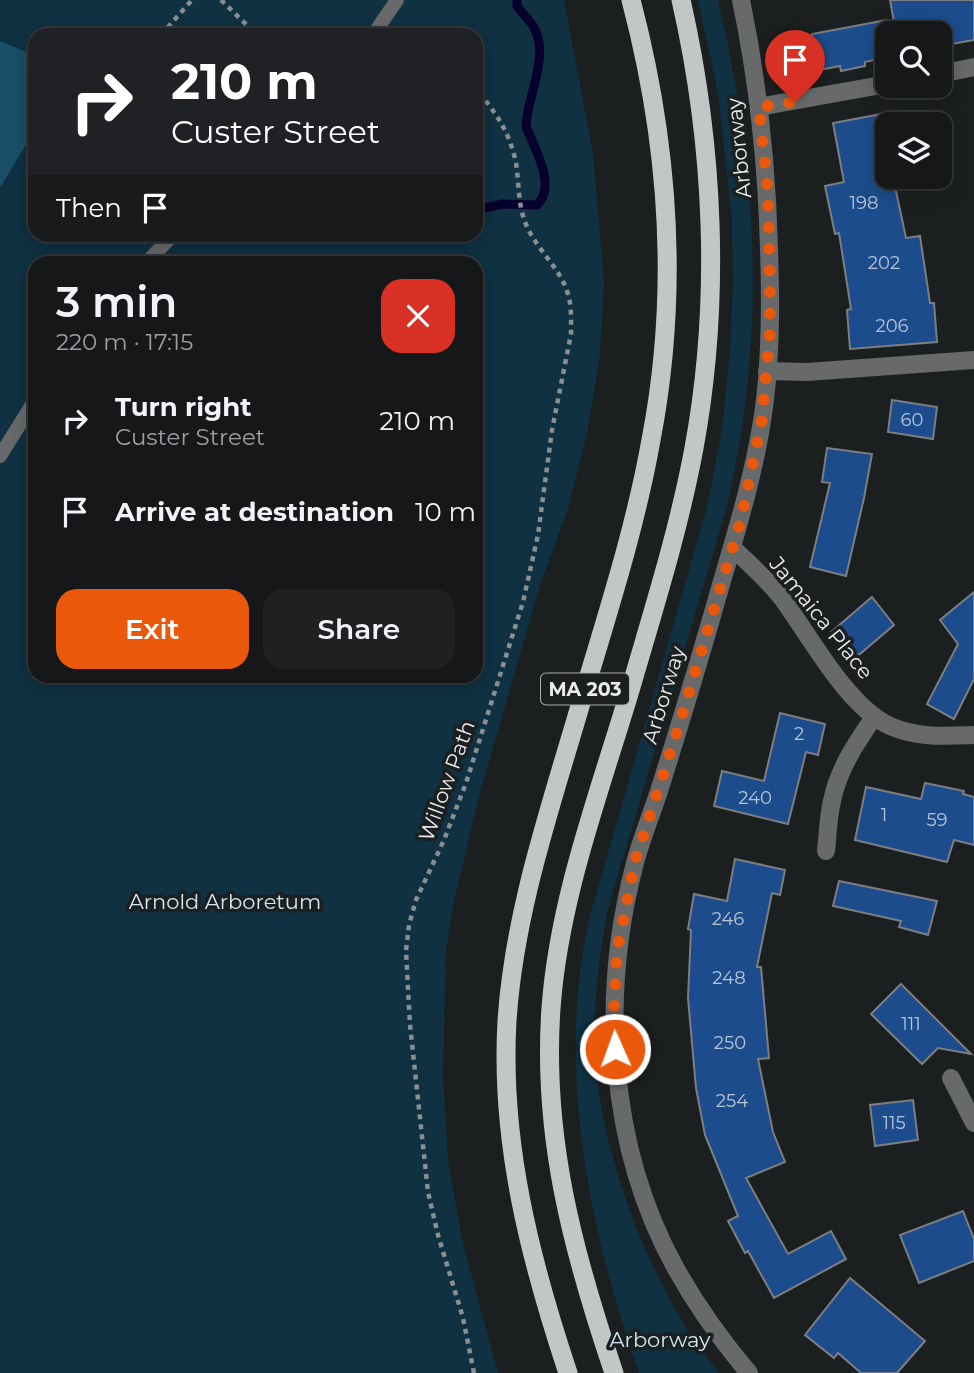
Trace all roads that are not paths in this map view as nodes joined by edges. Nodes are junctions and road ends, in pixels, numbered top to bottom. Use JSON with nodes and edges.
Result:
{"nodes":[{"id":1,"x":397,"y":0,"type":"edge"},
{"id":2,"x":631,"y":0,"type":"edge"},
{"id":3,"x":681,"y":0,"type":"edge"},
{"id":4,"x":741,"y":0,"type":"edge"},
{"id":5,"x":378,"y":28,"type":"edge"},
{"id":6,"x":974,"y":68,"type":"edge"},
{"id":7,"x":952,"y":72,"type":"edge"},
{"id":8,"x":875,"y":87,"type":"edge"},
{"id":9,"x":759,"y":107,"type":"junction"},
{"id":10,"x":166,"y":242,"type":"edge"},
{"id":11,"x":153,"y":256,"type":"edge"},
{"id":12,"x":974,"y":360,"type":"edge"},
{"id":13,"x":767,"y":371,"type":"junction"},
{"id":14,"x":28,"y":412,"type":"edge"},
{"id":15,"x":0,"y":456,"type":"edge"},
{"id":16,"x":732,"y":547,"type":"junction"},
{"id":17,"x":874,"y":717,"type":"junction"},
{"id":18,"x":974,"y":735,"type":"edge"},
{"id":19,"x":825,"y":851,"type":"dead end"},
{"id":20,"x":951,"y":1078,"type":"dead end"},
{"id":21,"x":974,"y":1123,"type":"edge"},
{"id":22,"x":568,"y":1373,"type":"edge"},
{"id":23,"x":614,"y":1373,"type":"edge"},
{"id":24,"x":749,"y":1373,"type":"edge"}],
"edges":[{"from":1,"to":5,"type":"lane"},
{"from":2,"to":22,"type":"highway","number":"MA 203"},
{"from":3,"to":23,"type":"highway","name":"Arborway","number":"MA 203"},
{"from":4,"to":9,"type":"street","name":"Arborway"},
{"from":6,"to":7,"type":"street"},
{"from":8,"to":9,"type":"street"},
{"from":9,"to":13,"type":"street","name":"Arborway"},
{"from":10,"to":11,"type":"lane"},
{"from":12,"to":13,"type":"street"},
{"from":13,"to":16,"type":"street","name":"Arborway"},
{"from":14,"to":15,"type":"lane"},
{"from":16,"to":17,"type":"street","name":"Jamaica Place"},
{"from":16,"to":24,"type":"street","name":"Arborway"},
{"from":17,"to":18,"type":"street","name":"Jamaica Place"},
{"from":17,"to":19,"type":"street"},
{"from":20,"to":21,"type":"street"}]}
